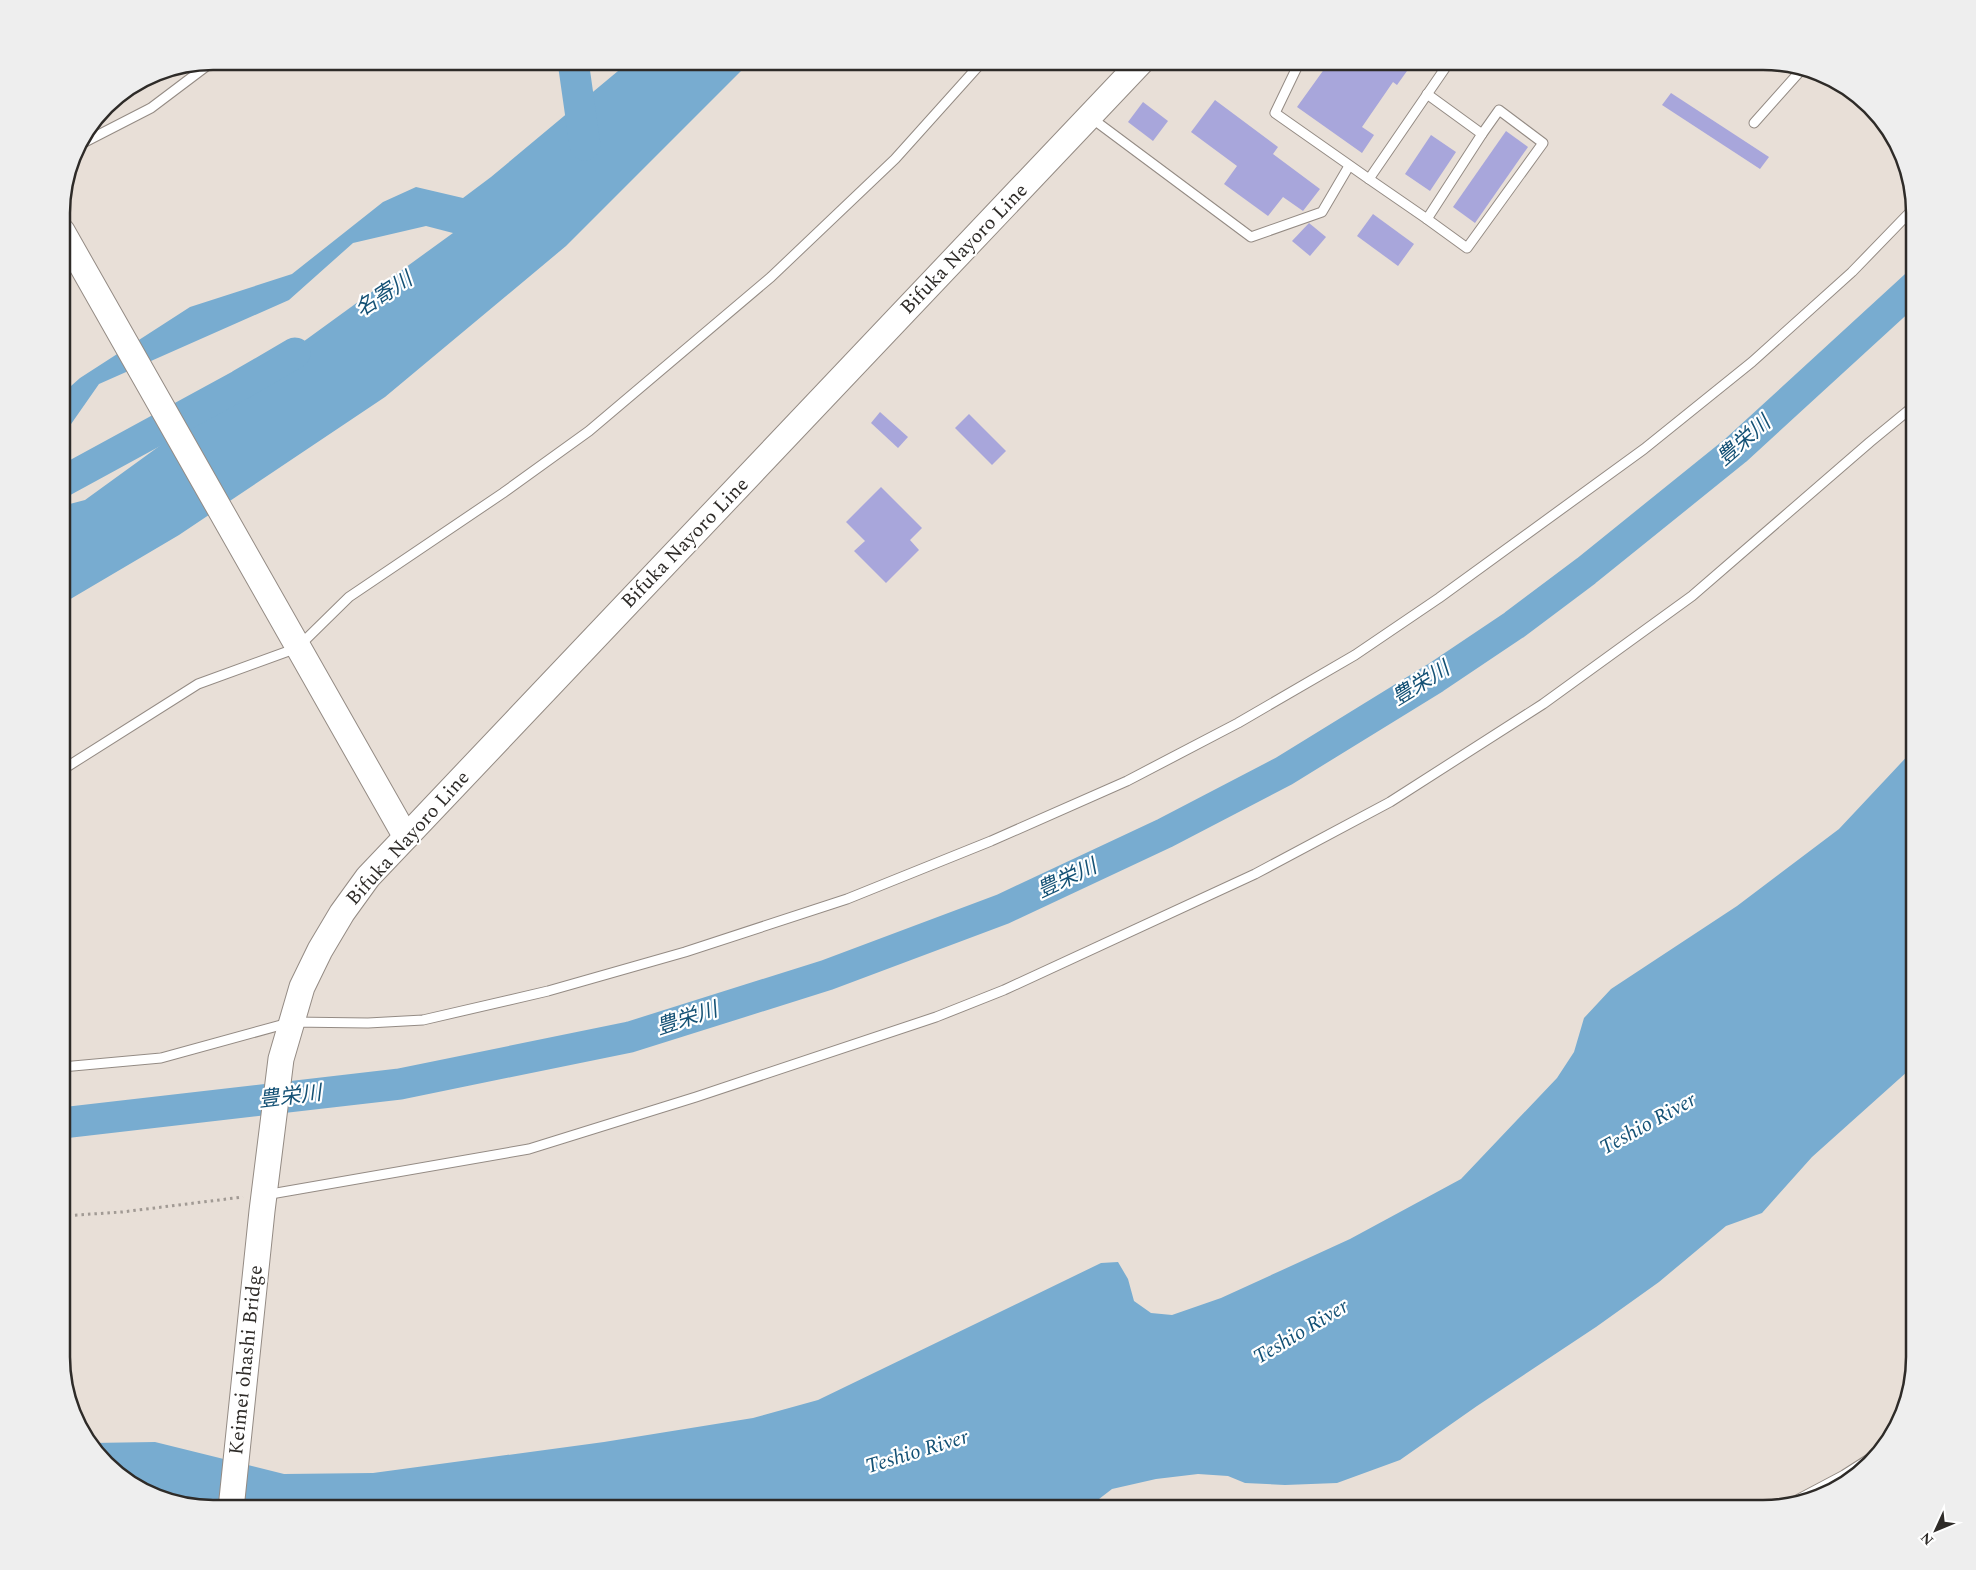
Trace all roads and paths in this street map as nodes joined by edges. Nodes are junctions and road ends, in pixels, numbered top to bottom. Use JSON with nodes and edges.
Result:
{"nodes":[{"id":1,"x":975,"y":70,"type":"edge"},
{"id":2,"x":1134,"y":70,"type":"edge"},
{"id":3,"x":1296,"y":70,"type":"edge"},
{"id":4,"x":1444,"y":70,"type":"edge"},
{"id":5,"x":201,"y":71,"type":"edge"},
{"id":6,"x":1797,"y":75,"type":"edge"},
{"id":7,"x":1427,"y":94,"type":"junction"},
{"id":8,"x":1090,"y":117,"type":"junction"},
{"id":9,"x":1754,"y":124,"type":"dead end"},
{"id":10,"x":1482,"y":134,"type":"junction"},
{"id":11,"x":91,"y":139,"type":"edge"},
{"id":12,"x":1349,"y":166,"type":"junction"},
{"id":13,"x":1369,"y":179,"type":"junction"},
{"id":14,"x":1906,"y":216,"type":"edge"},
{"id":15,"x":1427,"y":219,"type":"junction"},
{"id":16,"x":70,"y":245,"type":"edge"},
{"id":17,"x":1906,"y":413,"type":"edge"},
{"id":18,"x":297,"y":648,"type":"junction"},
{"id":19,"x":70,"y":765,"type":"edge"},
{"id":20,"x":406,"y":837,"type":"junction"},
{"id":21,"x":292,"y":1022,"type":"junction"},
{"id":22,"x":281,"y":1059,"type":"joint"},
{"id":23,"x":70,"y":1066,"type":"edge"},
{"id":24,"x":264,"y":1197,"type":"junction"},
{"id":25,"x":70,"y":1215,"type":"edge"},
{"id":26,"x":1841,"y":1476,"type":"edge"},
{"id":27,"x":1817,"y":1489,"type":"edge"},
{"id":28,"x":232,"y":1500,"type":"edge"}],
"edges":[{"from":1,"to":18,"type":"lane"},
{"from":2,"to":8,"type":"main road","name":"Bifuka Nayoro Line"},
{"from":3,"to":12,"type":"lane"},
{"from":4,"to":7,"type":"lane"},
{"from":5,"to":11,"type":"lane"},
{"from":6,"to":9,"type":"lane"},
{"from":7,"to":10,"type":"lane"},
{"from":7,"to":13,"type":"lane"},
{"from":8,"to":12,"type":"lane"},
{"from":8,"to":20,"type":"main road","name":"Bifuka Nayoro Line"},
{"from":10,"to":15,"type":"lane"},
{"from":10,"to":15,"type":"lane"},
{"from":12,"to":13,"type":"lane"},
{"from":13,"to":15,"type":"lane"},
{"from":14,"to":21,"type":"lane"},
{"from":16,"to":18,"type":"main road"},
{"from":17,"to":24,"type":"lane"},
{"from":18,"to":19,"type":"lane"},
{"from":18,"to":20,"type":"main road"},
{"from":20,"to":21,"type":"main road","name":"Bifuka Nayoro Line"},
{"from":21,"to":22,"type":"main road","name":"Bifuka Nayoro Line"},
{"from":21,"to":23,"type":"lane"},
{"from":22,"to":24,"type":"main road","name":"Keimei ohashi Bridge"},
{"from":24,"to":25,"type":"path"},
{"from":24,"to":28,"type":"main road","name":"Keimei ohashi Bridge"},
{"from":26,"to":27,"type":"lane"}]}
